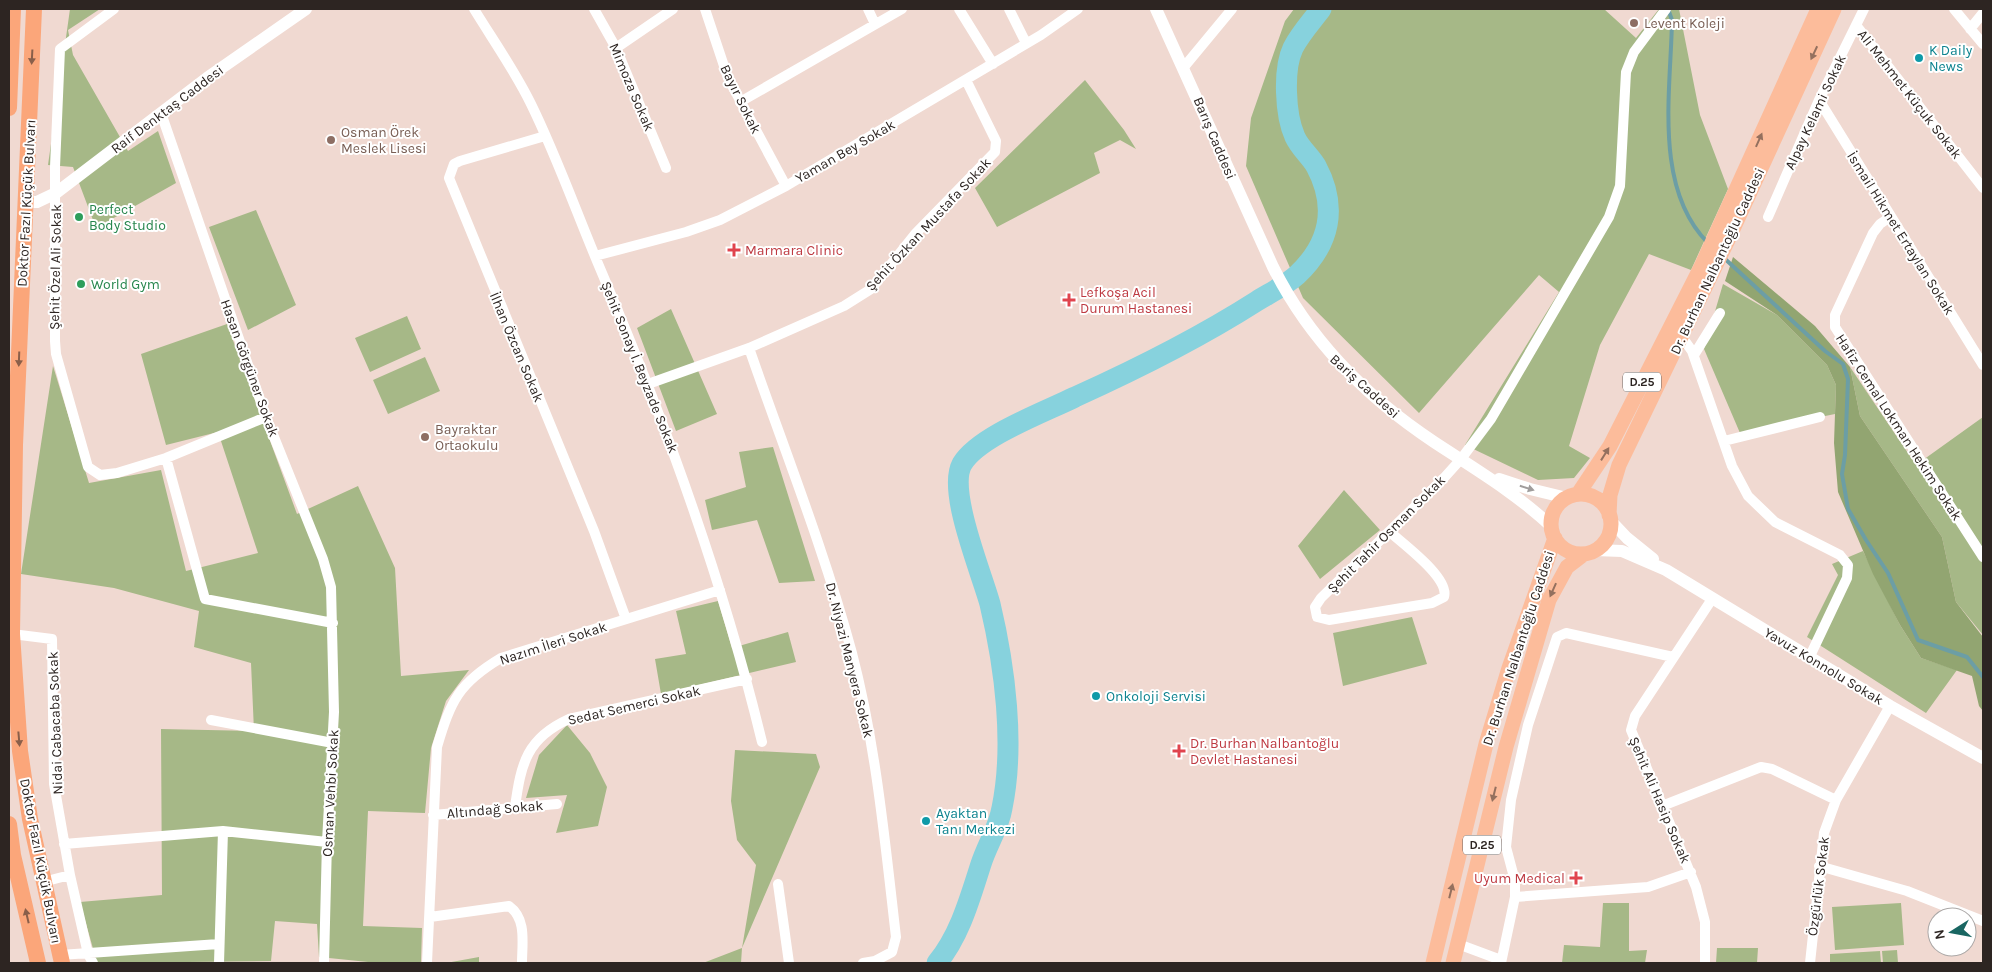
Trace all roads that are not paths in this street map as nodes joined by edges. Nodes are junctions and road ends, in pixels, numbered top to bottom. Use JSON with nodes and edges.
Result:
{"nodes":[{"id":1,"x":13,"y":9,"type":"edge"},
{"id":2,"x":34,"y":9,"type":"edge"},
{"id":3,"x":114,"y":9,"type":"edge"},
{"id":4,"x":306,"y":9,"type":"edge"},
{"id":5,"x":474,"y":9,"type":"edge"},
{"id":6,"x":594,"y":9,"type":"edge"},
{"id":7,"x":673,"y":9,"type":"edge"},
{"id":8,"x":705,"y":9,"type":"edge"},
{"id":9,"x":868,"y":9,"type":"edge"},
{"id":10,"x":902,"y":9,"type":"edge"},
{"id":11,"x":959,"y":9,"type":"edge"},
{"id":12,"x":1009,"y":9,"type":"edge"},
{"id":13,"x":1078,"y":9,"type":"edge"},
{"id":14,"x":1156,"y":9,"type":"edge"},
{"id":15,"x":1232,"y":9,"type":"edge"},
{"id":16,"x":1666,"y":9,"type":"edge"},
{"id":17,"x":1818,"y":9,"type":"edge"},
{"id":18,"x":1834,"y":9,"type":"edge"},
{"id":19,"x":1864,"y":9,"type":"edge"},
{"id":20,"x":1954,"y":9,"type":"edge"},
{"id":21,"x":1983,"y":13,"type":"edge"},
{"id":22,"x":875,"y":24,"type":"junction"},
{"id":23,"x":1856,"y":25,"type":"junction"},
{"id":24,"x":1970,"y":29,"type":"junction"},
{"id":25,"x":1026,"y":43,"type":"junction"},
{"id":26,"x":1983,"y":44,"type":"edge"},
{"id":27,"x":616,"y":48,"type":"junction"},
{"id":28,"x":993,"y":64,"type":"junction"},
{"id":29,"x":1184,"y":67,"type":"junction"},
{"id":30,"x":966,"y":80,"type":"junction"},
{"id":31,"x":1819,"y":100,"type":"junction"},
{"id":32,"x":740,"y":102,"type":"junction"},
{"id":33,"x":9,"y":108,"type":"edge"},
{"id":34,"x":161,"y":113,"type":"junction"},
{"id":35,"x":545,"y":136,"type":"junction"},
{"id":36,"x":666,"y":168,"type":"dead end"},
{"id":37,"x":786,"y":186,"type":"junction"},
{"id":38,"x":1983,"y":188,"type":"edge"},
{"id":39,"x":56,"y":193,"type":"junction"},
{"id":40,"x":26,"y":202,"type":"junction"},
{"id":41,"x":1768,"y":217,"type":"dead end"},
{"id":42,"x":1890,"y":217,"type":"junction"},
{"id":43,"x":1723,"y":236,"type":"junction"},
{"id":44,"x":595,"y":256,"type":"junction"},
{"id":45,"x":1273,"y":267,"type":"joint"},
{"id":46,"x":1705,"y":273,"type":"junction"},
{"id":47,"x":1720,"y":313,"type":"dead end"},
{"id":48,"x":1682,"y":337,"type":"junction"},
{"id":49,"x":749,"y":348,"type":"junction"},
{"id":50,"x":1694,"y":355,"type":"junction"},
{"id":51,"x":1983,"y":365,"type":"edge"},
{"id":52,"x":648,"y":384,"type":"junction"},
{"id":53,"x":266,"y":417,"type":"junction"},
{"id":54,"x":1820,"y":417,"type":"dead end"},
{"id":55,"x":1724,"y":441,"type":"junction"},
{"id":56,"x":166,"y":458,"type":"junction"},
{"id":57,"x":1461,"y":459,"type":"junction"},
{"id":58,"x":1487,"y":475,"type":"junction"},
{"id":59,"x":1573,"y":496,"type":"junction"},
{"id":60,"x":1610,"y":517,"type":"junction"},
{"id":61,"x":1390,"y":532,"type":"junction"},
{"id":62,"x":1553,"y":532,"type":"junction"},
{"id":63,"x":1589,"y":552,"type":"junction"},
{"id":64,"x":1983,"y":557,"type":"edge"},
{"id":65,"x":1666,"y":570,"type":"junction"},
{"id":66,"x":720,"y":590,"type":"junction"},
{"id":67,"x":1712,"y":599,"type":"junction"},
{"id":68,"x":626,"y":619,"type":"junction"},
{"id":69,"x":333,"y":623,"type":"junction"},
{"id":70,"x":12,"y":634,"type":"junction"},
{"id":71,"x":1810,"y":656,"type":"junction"},
{"id":72,"x":1673,"y":657,"type":"junction"},
{"id":73,"x":747,"y":678,"type":"junction"},
{"id":74,"x":1890,"y":706,"type":"junction"},
{"id":75,"x":211,"y":720,"type":"dead end"},
{"id":76,"x":762,"y":742,"type":"dead end"},
{"id":77,"x":333,"y":744,"type":"junction"},
{"id":78,"x":1983,"y":758,"type":"edge"},
{"id":79,"x":1836,"y":800,"type":"junction"},
{"id":80,"x":557,"y":804,"type":"dead end"},
{"id":81,"x":1662,"y":806,"type":"junction"},
{"id":82,"x":515,"y":807,"type":"junction"},
{"id":83,"x":433,"y":815,"type":"junction"},
{"id":84,"x":9,"y":824,"type":"edge"},
{"id":85,"x":223,"y":831,"type":"junction"},
{"id":86,"x":327,"y":842,"type":"junction"},
{"id":87,"x":64,"y":844,"type":"junction"},
{"id":88,"x":1819,"y":866,"type":"junction"},
{"id":89,"x":1691,"y":872,"type":"junction"},
{"id":90,"x":70,"y":875,"type":"junction"},
{"id":91,"x":43,"y":882,"type":"junction"},
{"id":92,"x":778,"y":884,"type":"dead end"},
{"id":93,"x":1515,"y":897,"type":"junction"},
{"id":94,"x":430,"y":917,"type":"junction"},
{"id":95,"x":1983,"y":921,"type":"edge"},
{"id":96,"x":219,"y":944,"type":"junction"},
{"id":97,"x":1458,"y":944,"type":"junction"},
{"id":98,"x":61,"y":959,"type":"edge"},
{"id":99,"x":90,"y":959,"type":"edge"},
{"id":100,"x":1501,"y":962,"type":"edge"},
{"id":101,"x":38,"y":963,"type":"edge"},
{"id":102,"x":219,"y":963,"type":"edge"},
{"id":103,"x":324,"y":963,"type":"edge"},
{"id":104,"x":427,"y":963,"type":"edge"},
{"id":105,"x":522,"y":963,"type":"edge"},
{"id":106,"x":789,"y":963,"type":"edge"},
{"id":107,"x":863,"y":963,"type":"edge"},
{"id":108,"x":1433,"y":963,"type":"edge"},
{"id":109,"x":1453,"y":963,"type":"edge"},
{"id":110,"x":1705,"y":963,"type":"edge"},
{"id":111,"x":1810,"y":963,"type":"edge"}],
"edges":[{"from":1,"to":33,"type":"highway","name":"Doktor Fazıl Küçük Bulvarı"},
{"from":2,"to":40,"type":"highway","name":"Doktor Fazıl Küçük Bulvarı","one_way":true},
{"from":3,"to":39,"type":"street","name":"Şehit Özel Ali Sokak"},
{"from":4,"to":34,"type":"street","name":"Raif Denktaş Caddesi"},
{"from":5,"to":35,"type":"street","name":"Şehit Sonay İ. Beyzade Sokak"},
{"from":6,"to":27,"type":"street","name":"Mimoza Sokak"},
{"from":7,"to":27,"type":"street"},
{"from":8,"to":32,"type":"street","name":"Bayır Sokak"},
{"from":9,"to":22,"type":"street"},
{"from":10,"to":22,"type":"street"},
{"from":11,"to":28,"type":"street"},
{"from":12,"to":25,"type":"street"},
{"from":13,"to":25,"type":"street","name":"Yaman Bey Sokak"},
{"from":14,"to":29,"type":"street","name":"Barış Caddesi"},
{"from":15,"to":29,"type":"street"},
{"from":16,"to":57,"type":"street","name":"Şehit Tahir Osman Sokak"},
{"from":43,"to":17,"type":"main road","name":"Dr. Burhan Nalbantoğlu Caddesi","number":"D.25","one_way":true},
{"from":18,"to":43,"type":"main road","name":"Dr. Burhan Nalbantoğlu Caddesi","number":"D.25","one_way":true},
{"from":19,"to":23,"type":"street","name":"Alpay Kelami Sokak"},
{"from":20,"to":24,"type":"street"},
{"from":21,"to":24,"type":"street"},
{"from":22,"to":32,"type":"street"},
{"from":23,"to":31,"type":"street","name":"Alpay Kelami Sokak"},
{"from":23,"to":38,"type":"street","name":"Ali Mehmet Küçuk Sokak"},
{"from":24,"to":26,"type":"street"},
{"from":25,"to":28,"type":"street","name":"Yaman Bey Sokak"},
{"from":27,"to":36,"type":"street","name":"Mimoza Sokak"},
{"from":28,"to":30,"type":"street","name":"Yaman Bey Sokak"},
{"from":29,"to":45,"type":"street","name":"Barış Caddesi"},
{"from":30,"to":37,"type":"street","name":"Yaman Bey Sokak"},
{"from":30,"to":49,"type":"street","name":"Şehit Özkan Mustafa Sokak"},
{"from":31,"to":41,"type":"street","name":"Alpay Kelami Sokak"},
{"from":31,"to":42,"type":"street","name":"İsmail Hikmet Ertaylan Sokak"},
{"from":32,"to":37,"type":"street","name":"Bayır Sokak"},
{"from":34,"to":39,"type":"street","name":"Raif Denktaş Caddesi"},
{"from":34,"to":53,"type":"street","name":"Hasan Görgüner Sokak"},
{"from":35,"to":44,"type":"street","name":"Şehit Sonay İ. Beyzade Sokak"},
{"from":35,"to":68,"type":"street","name":"İlhan Özcan Sokak"},
{"from":37,"to":44,"type":"street","name":"Yaman Bey Sokak"},
{"from":39,"to":40,"type":"street","name":"Raif Denktaş Caddesi"},
{"from":39,"to":56,"type":"street","name":"Şehit Özel Ali Sokak"},
{"from":40,"to":70,"type":"highway","name":"Doktor Fazıl Küçük Bulvarı","one_way":true},
{"from":42,"to":51,"type":"street","name":"İsmail Hikmet Ertaylan Sokak"},
{"from":42,"to":64,"type":"street","name":"Hafiz Cemal Lokman Hekim Sokak"},
{"from":43,"to":46,"type":"main road","name":"Dr. Burhan Nalbantoğlu Caddesi","number":"D.25"},
{"from":44,"to":52,"type":"street","name":"Şehit Sonay İ. Beyzade Sokak"},
{"from":45,"to":57,"type":"street","name":"Bariş Caddesi"},
{"from":46,"to":48,"type":"main road","name":"Dr. Burhan Nalbantoğlu Caddesi","number":"D.25"},
{"from":59,"to":46,"type":"main road","name":"Dr. Burhan Nalbantoğlu Caddesi","number":"D.25","one_way":true},
{"from":47,"to":50,"type":"street"},
{"from":48,"to":50,"type":"street"},
{"from":48,"to":60,"type":"main road","name":"Dr. Burhan Nalbantoğlu Caddesi","number":"D.25"},
{"from":49,"to":52,"type":"street","name":"Şehit Özkan Mustafa Sokak"},
{"from":49,"to":107,"type":"street","name":"Dr. Niyazi Manyera Sokak"},
{"from":50,"to":55,"type":"street"},
{"from":52,"to":66,"type":"street","name":"Şehit Sonay İ. Beyzade Sokak"},
{"from":53,"to":56,"type":"street"},
{"from":53,"to":69,"type":"street","name":"Hasan Görgüner Sokak"},
{"from":54,"to":55,"type":"street"},
{"from":55,"to":71,"type":"street"},
{"from":56,"to":69,"type":"street"},
{"from":57,"to":58,"type":"street","name":"Bariş Caddesi"},
{"from":57,"to":61,"type":"street","name":"Şehit Tahir Osman Sokak"},
{"from":58,"to":59,"type":"street","name":"Bariş Caddesi","one_way":true},
{"from":58,"to":62,"type":"street","name":"Bariş Caddesi"},
{"from":59,"to":60,"type":"main road"},
{"from":59,"to":62,"type":"main road","number":"D.25"},
{"from":60,"to":63,"type":"main road","number":"D.25"},
{"from":60,"to":65,"type":"street","name":"Yavuz Konnolu Sokak"},
{"from":61,"to":61,"type":"street","name":"Şehit Tahir Osman Sokak"},
{"from":62,"to":63,"type":"main road"},
{"from":108,"to":62,"type":"main road","name":"Dr. Burhan Nalbantoğlu Caddesi","number":"D.25","one_way":true},
{"from":63,"to":65,"type":"street","name":"Yavuz Konnolu Sokak"},
{"from":63,"to":97,"type":"main road","name":"Dr. Burhan Nalbantoğlu Caddesi","number":"D.25","one_way":true},
{"from":65,"to":67,"type":"street","name":"Yavuz Konnolu Sokak"},
{"from":66,"to":68,"type":"street","name":"Nazım İleri Sokak"},
{"from":66,"to":73,"type":"street","name":"Şehit Sonay İ. Beyzade Sokak"},
{"from":67,"to":71,"type":"street","name":"Yavuz Konnolu Sokak"},
{"from":67,"to":72,"type":"street","name":"Şehit Ali Hasip Sokak"},
{"from":68,"to":83,"type":"street","name":"Nazım İleri Sokak"},
{"from":69,"to":77,"type":"street","name":"Osman Vehbi Sokak"},
{"from":70,"to":87,"type":"street","name":"Nidai Cabacaba Sokak"},
{"from":70,"to":91,"type":"highway","name":"Doktor Fazıl Küçük Bulvarı","one_way":true},
{"from":71,"to":74,"type":"street","name":"Yavuz Konnolu Sokak"},
{"from":72,"to":81,"type":"street","name":"Şehit Ali Hasip Sokak"},
{"from":72,"to":93,"type":"street"},
{"from":73,"to":76,"type":"street","name":"Şehit Sonay İ. Beyzade Sokak"},
{"from":73,"to":82,"type":"street","name":"Sedat Semerci Sokak"},
{"from":74,"to":78,"type":"street","name":"Yavuz Konnolu Sokak"},
{"from":74,"to":79,"type":"street","name":"Özgürlük Sokak"},
{"from":75,"to":77,"type":"street"},
{"from":77,"to":86,"type":"street","name":"Osman Vehbi Sokak"},
{"from":79,"to":81,"type":"street"},
{"from":79,"to":88,"type":"street","name":"Özgürlük Sokak"},
{"from":80,"to":82,"type":"street","name":"Altındağ Sokak"},
{"from":81,"to":89,"type":"street","name":"Şehit Ali Hasip Sokak"},
{"from":82,"to":83,"type":"street","name":"Altındağ Sokak"},
{"from":83,"to":94,"type":"street","name":"Nazım İleri Sokak"},
{"from":101,"to":84,"type":"highway","name":"Doktor Fazıl Küçük Bulvarı","one_way":true},
{"from":85,"to":86,"type":"street"},
{"from":85,"to":87,"type":"street"},
{"from":85,"to":96,"type":"street"},
{"from":86,"to":103,"type":"street","name":"Osman Vehbi Sokak"},
{"from":87,"to":90,"type":"street","name":"Nidai Cabacaba Sokak"},
{"from":88,"to":95,"type":"street"},
{"from":88,"to":111,"type":"street","name":"Özgürlük Sokak"},
{"from":89,"to":93,"type":"street"},
{"from":89,"to":110,"type":"street","name":"Şehit Ali Hasip Sokak"},
{"from":90,"to":91,"type":"street"},
{"from":90,"to":99,"type":"street","name":"Nidai Cabacaba Sokak"},
{"from":91,"to":98,"type":"highway","name":"Doktor Fazıl Küçük Bulvarı"},
{"from":92,"to":106,"type":"street"},
{"from":93,"to":100,"type":"street"},
{"from":94,"to":104,"type":"street","name":"Nazım İleri Sokak"},
{"from":94,"to":105,"type":"street"},
{"from":96,"to":99,"type":"street"},
{"from":96,"to":102,"type":"street"},
{"from":97,"to":100,"type":"street"},
{"from":97,"to":109,"type":"main road","name":"Dr. Burhan Nalbantoğlu Caddesi","number":"D.25"},
{"from":98,"to":99,"type":"street"}]}
